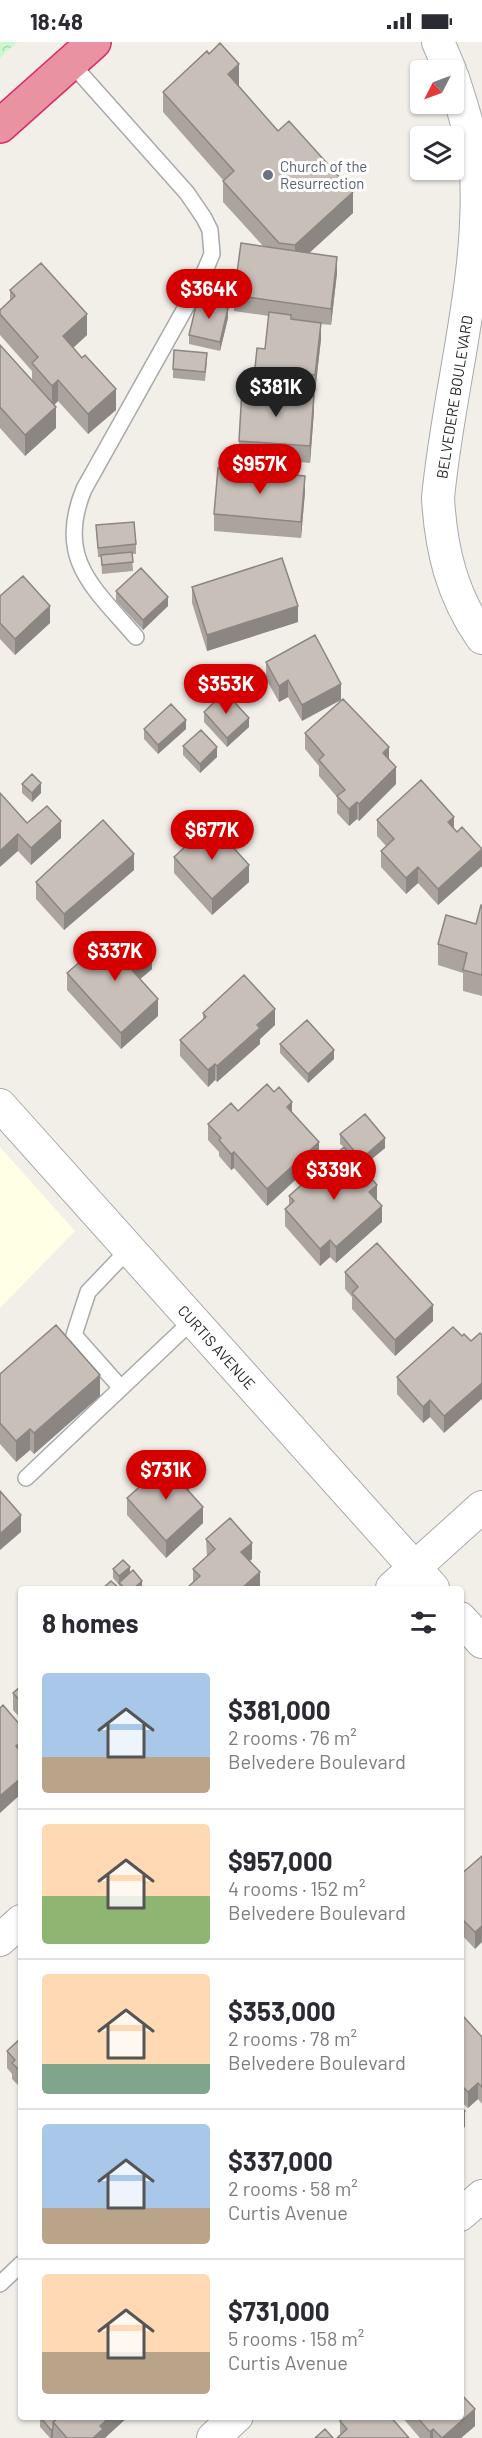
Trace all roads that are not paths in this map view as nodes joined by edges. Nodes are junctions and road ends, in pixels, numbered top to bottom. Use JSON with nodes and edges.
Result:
{"nodes":[{"id":1,"x":438,"y":42,"type":"edge"},
{"id":2,"x":83,"y":52,"type":"edge"},
{"id":3,"x":446,"y":60,"type":"edge"},
{"id":4,"x":463,"y":114,"type":"edge"},
{"id":5,"x":0,"y":126,"type":"edge"},
{"id":6,"x":136,"y":637,"type":"dead end"},
{"id":7,"x":482,"y":638,"type":"edge"},
{"id":8,"x":0,"y":1105,"type":"edge"},
{"id":9,"x":129,"y":1249,"type":"junction"},
{"id":10,"x":193,"y":1320,"type":"junction"},
{"id":11,"x":121,"y":1388,"type":"junction"},
{"id":12,"x":26,"y":1478,"type":"dead end"},
{"id":13,"x":482,"y":1507,"type":"edge"},
{"id":14,"x":424,"y":1578,"type":"edge"},
{"id":15,"x":398,"y":1586,"type":"edge"},
{"id":16,"x":464,"y":1622,"type":"edge"},
{"id":17,"x":482,"y":1642,"type":"edge"},
{"id":18,"x":18,"y":1924,"type":"edge"},
{"id":19,"x":0,"y":1940,"type":"edge"},
{"id":20,"x":482,"y":2196,"type":"edge"},
{"id":21,"x":464,"y":2212,"type":"edge"},
{"id":22,"x":18,"y":2267,"type":"edge"},
{"id":23,"x":0,"y":2284,"type":"edge"},
{"id":24,"x":233,"y":2420,"type":"edge"},
{"id":25,"x":213,"y":2438,"type":"edge"}],
"edges":[{"from":1,"to":3,"type":"street"},
{"from":2,"to":5,"type":"highway"},
{"from":2,"to":6,"type":"lane"},
{"from":4,"to":7,"type":"street","name":"BELVEDERE BOULEVARD"},
{"from":8,"to":9,"type":"street","name":"CURTIS AVENUE"},
{"from":9,"to":10,"type":"street","name":"CURTIS AVENUE"},
{"from":9,"to":11,"type":"lane"},
{"from":10,"to":11,"type":"lane"},
{"from":10,"to":14,"type":"street","name":"CURTIS AVENUE"},
{"from":11,"to":12,"type":"lane"},
{"from":13,"to":14,"type":"street"},
{"from":14,"to":15,"type":"street"},
{"from":16,"to":17,"type":"street"},
{"from":18,"to":19,"type":"street"},
{"from":20,"to":21,"type":"street"},
{"from":22,"to":23,"type":"lane"},
{"from":24,"to":25,"type":"street"}]}
